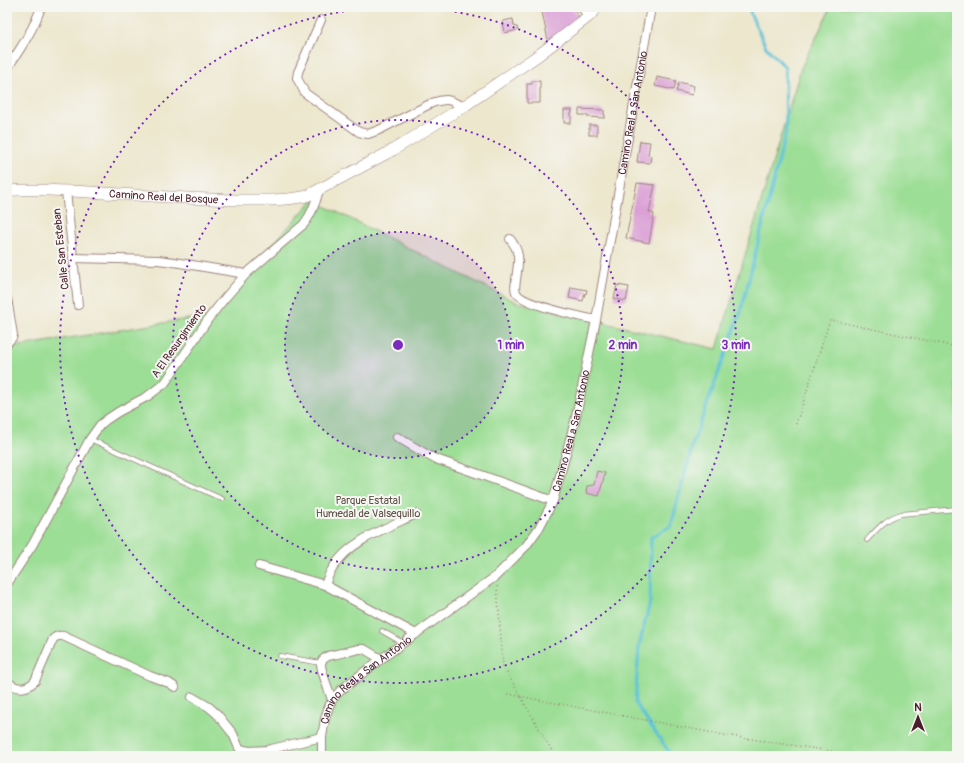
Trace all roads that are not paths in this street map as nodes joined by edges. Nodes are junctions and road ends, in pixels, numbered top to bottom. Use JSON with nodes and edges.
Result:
{"nodes":[{"id":1,"x":41,"y":7,"type":"edge"},
{"id":2,"x":582,"y":7,"type":"edge"},
{"id":3,"x":598,"y":7,"type":"edge"},
{"id":4,"x":651,"y":7,"type":"edge"},
{"id":5,"x":588,"y":17,"type":"junction"},
{"id":6,"x":321,"y":20,"type":"dead end"},
{"id":7,"x":7,"y":69,"type":"edge"},
{"id":8,"x":463,"y":107,"type":"junction"},
{"id":9,"x":319,"y":190,"type":"junction"},
{"id":10,"x":7,"y":191,"type":"edge"},
{"id":11,"x":66,"y":191,"type":"junction"},
{"id":12,"x":510,"y":239,"type":"dead end"},
{"id":13,"x":73,"y":258,"type":"junction"},
{"id":14,"x":246,"y":274,"type":"junction"},
{"id":15,"x":7,"y":298,"type":"edge"},
{"id":16,"x":78,"y":305,"type":"dead end"},
{"id":17,"x":596,"y":320,"type":"junction"},
{"id":18,"x":10,"y":341,"type":"edge"},
{"id":19,"x":397,"y":437,"type":"dead end"},
{"id":20,"x":90,"y":439,"type":"junction"},
{"id":21,"x":222,"y":499,"type":"dead end"},
{"id":22,"x":552,"y":501,"type":"junction"},
{"id":23,"x":957,"y":508,"type":"edge"},
{"id":24,"x":416,"y":514,"type":"dead end"},
{"id":25,"x":868,"y":540,"type":"dead end"},
{"id":26,"x":259,"y":566,"type":"dead end"},
{"id":27,"x":7,"y":584,"type":"edge"},
{"id":28,"x":324,"y":585,"type":"junction"},
{"id":29,"x":382,"y":631,"type":"dead end"},
{"id":30,"x":416,"y":634,"type":"junction"},
{"id":31,"x":403,"y":643,"type":"junction"},
{"id":32,"x":280,"y":656,"type":"dead end"},
{"id":33,"x":381,"y":659,"type":"junction"},
{"id":34,"x":321,"y":663,"type":"junction"},
{"id":35,"x":7,"y":681,"type":"edge"},
{"id":36,"x":174,"y":687,"type":"dead end"},
{"id":37,"x":192,"y":697,"type":"dead end"},
{"id":38,"x":332,"y":700,"type":"junction"},
{"id":39,"x":322,"y":737,"type":"junction"},
{"id":40,"x":322,"y":756,"type":"edge"}],
"edges":[{"from":1,"to":7,"type":"street"},
{"from":2,"to":5,"type":"street"},
{"from":3,"to":5,"type":"street"},
{"from":4,"to":17,"type":"street","name":"Camino Real a San Antonio"},
{"from":5,"to":8,"type":"street"},
{"from":6,"to":8,"type":"street"},
{"from":8,"to":9,"type":"street"},
{"from":9,"to":11,"type":"street","name":"Camino Real del Bosque"},
{"from":9,"to":14,"type":"street","name":"A El Resurgimiento"},
{"from":10,"to":11,"type":"street","name":"Camino Real del Bosque"},
{"from":11,"to":13,"type":"street","name":"Calle San Esteban"},
{"from":12,"to":17,"type":"street"},
{"from":13,"to":14,"type":"street"},
{"from":13,"to":16,"type":"street","name":"Calle San Esteban"},
{"from":14,"to":20,"type":"street","name":"A El Resurgimiento"},
{"from":15,"to":18,"type":"street"},
{"from":17,"to":22,"type":"street","name":"Camino Real a San Antonio"},
{"from":19,"to":22,"type":"street"},
{"from":20,"to":21,"type":"lane"},
{"from":20,"to":27,"type":"street","name":"A El Resurgimiento"},
{"from":22,"to":30,"type":"street","name":"Camino Real a San Antonio"},
{"from":23,"to":25,"type":"lane"},
{"from":24,"to":28,"type":"street"},
{"from":26,"to":28,"type":"street"},
{"from":28,"to":30,"type":"street"},
{"from":29,"to":31,"type":"lane"},
{"from":30,"to":31,"type":"street","name":"Camino Real a San Antonio"},
{"from":31,"to":33,"type":"street","name":"Camino Real a San Antonio"},
{"from":32,"to":34,"type":"lane"},
{"from":33,"to":34,"type":"street"},
{"from":33,"to":38,"type":"street","name":"Camino Real a San Antonio"},
{"from":34,"to":38,"type":"street"},
{"from":35,"to":36,"type":"street"},
{"from":37,"to":39,"type":"street"},
{"from":38,"to":39,"type":"street","name":"Camino Real a San Antonio"},
{"from":39,"to":40,"type":"street","name":"Camino Real a San Antonio"}]}
